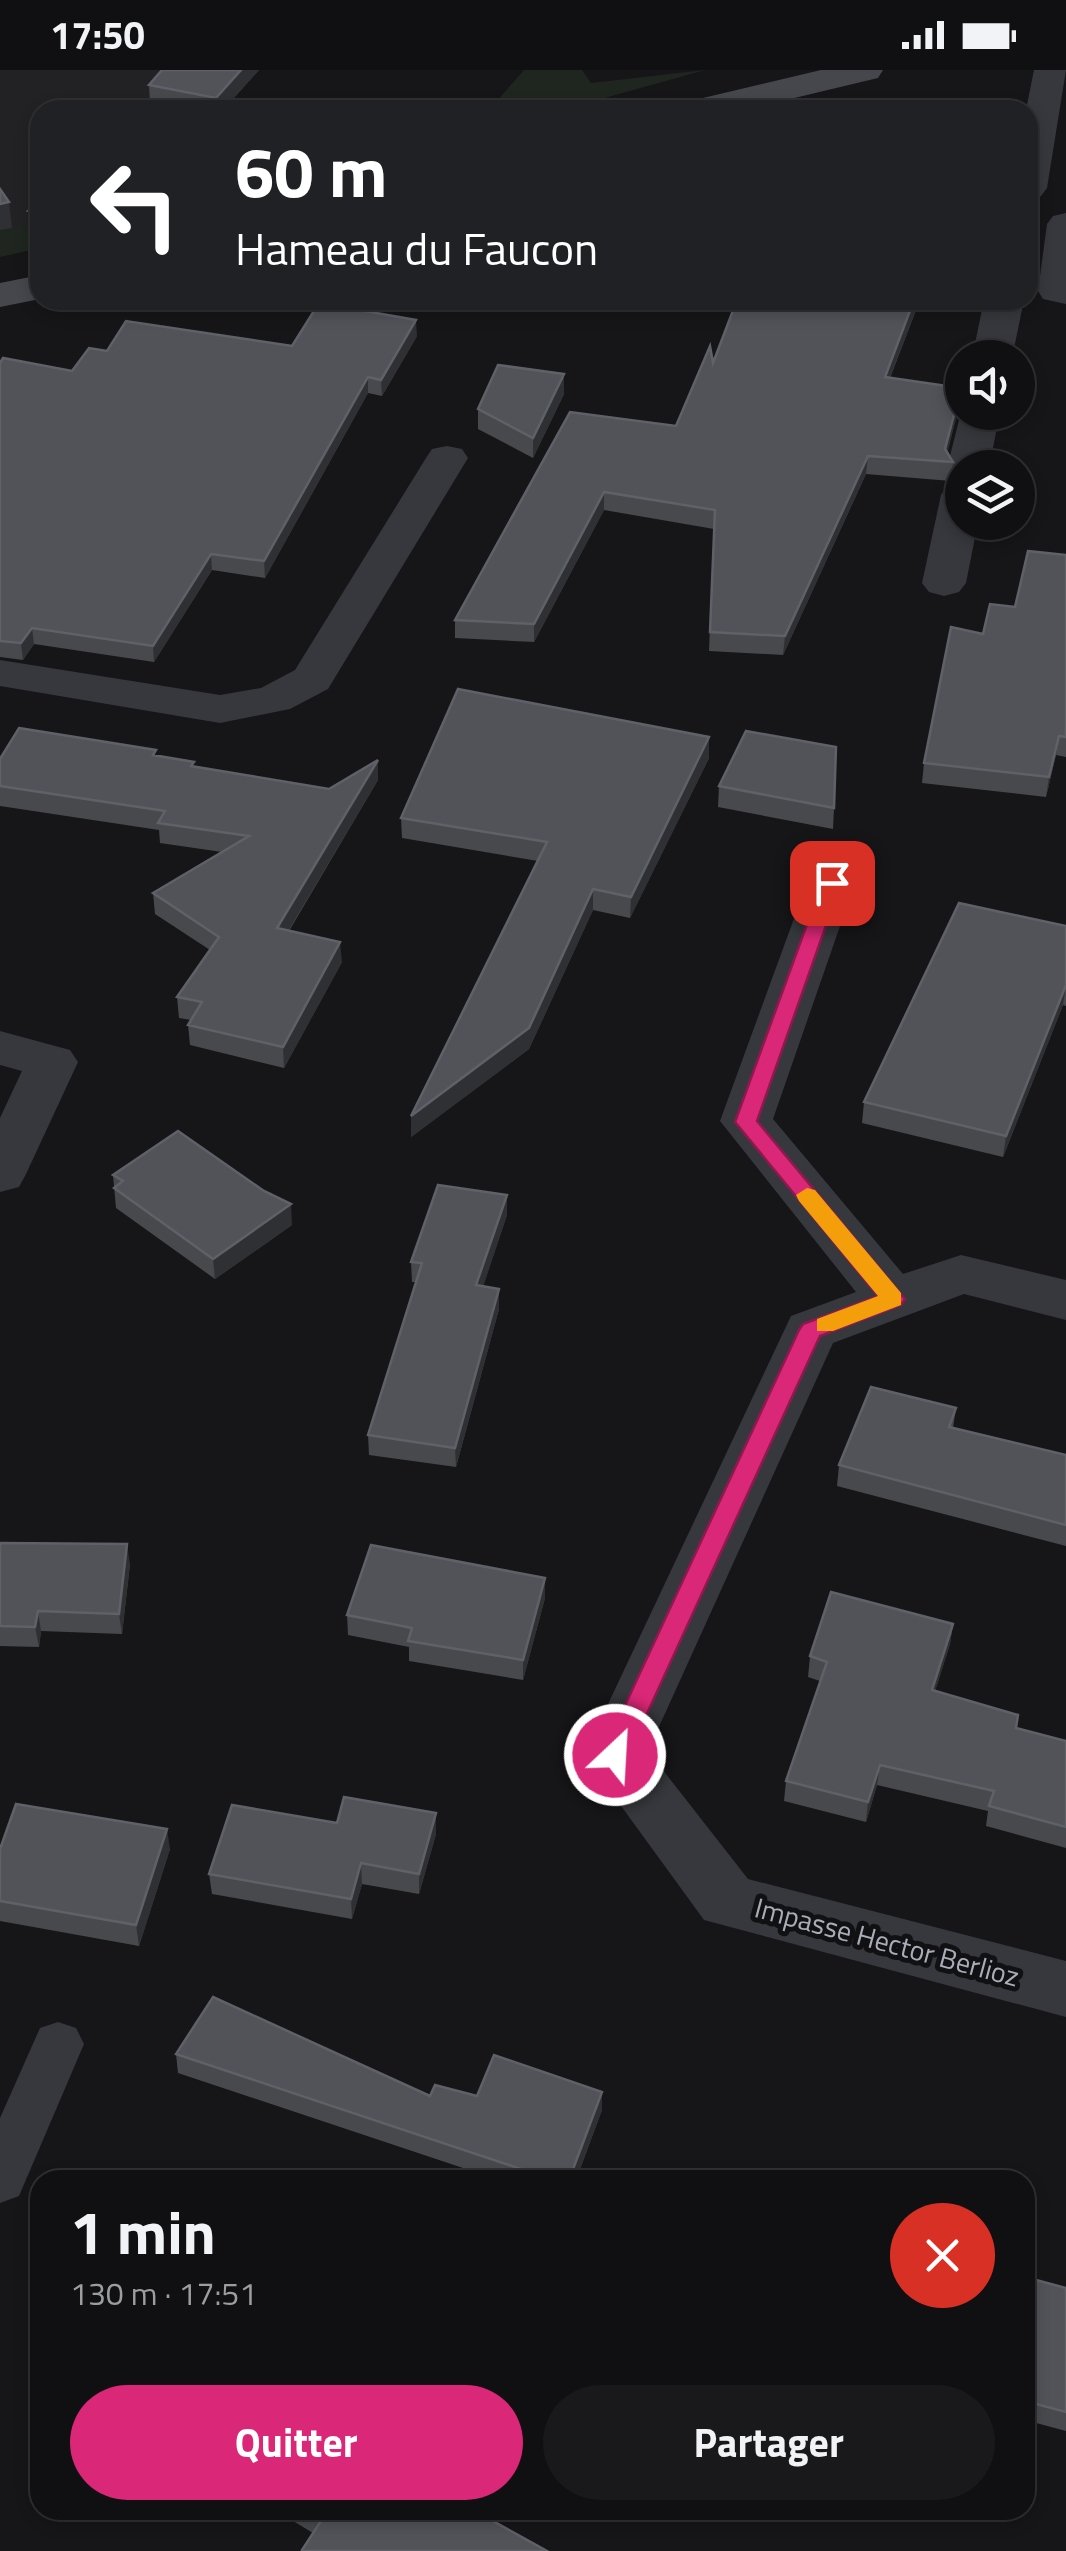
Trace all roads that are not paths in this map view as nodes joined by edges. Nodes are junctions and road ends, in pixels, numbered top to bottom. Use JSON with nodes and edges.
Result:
{"nodes":[{"id":1,"x":866,"y":70,"type":"edge"},
{"id":2,"x":1052,"y":70,"type":"edge"},
{"id":3,"x":741,"y":100,"type":"edge"},
{"id":4,"x":1038,"y":139,"type":"edge"},
{"id":5,"x":1066,"y":224,"type":"edge"},
{"id":6,"x":30,"y":289,"type":"edge"},
{"id":7,"x":1066,"y":292,"type":"edge"},
{"id":8,"x":0,"y":295,"type":"edge"},
{"id":9,"x":1002,"y":310,"type":"edge"},
{"id":10,"x":996,"y":340,"type":"edge"},
{"id":11,"x":447,"y":458,"type":"dead end"},
{"id":12,"x":953,"y":540,"type":"edge"},
{"id":13,"x":944,"y":583,"type":"dead end"},
{"id":14,"x":0,"y":673,"type":"edge"},
{"id":15,"x":832,"y":883,"type":"dead end"},
{"id":16,"x":0,"y":1048,"type":"edge"},
{"id":17,"x":0,"y":1174,"type":"edge"},
{"id":18,"x":893,"y":1299,"type":"junction"},
{"id":19,"x":1066,"y":1300,"type":"edge"},
{"id":20,"x":1066,"y":1989,"type":"edge"},
{"id":21,"x":58,"y":2044,"type":"dead end"},
{"id":22,"x":0,"y":2179,"type":"edge"}],
"edges":[{"from":1,"to":3,"type":"street"},
{"from":2,"to":4,"type":"street"},
{"from":5,"to":7,"type":"street"},
{"from":6,"to":8,"type":"street"},
{"from":9,"to":10,"type":"street"},
{"from":11,"to":14,"type":"street"},
{"from":12,"to":13,"type":"street"},
{"from":15,"to":18,"type":"street"},
{"from":16,"to":17,"type":"street"},
{"from":18,"to":19,"type":"street","name":"Impasse Hector Berlioz"},
{"from":18,"to":20,"type":"street","name":"Impasse Hector Berlioz"},
{"from":21,"to":22,"type":"lane"}]}
